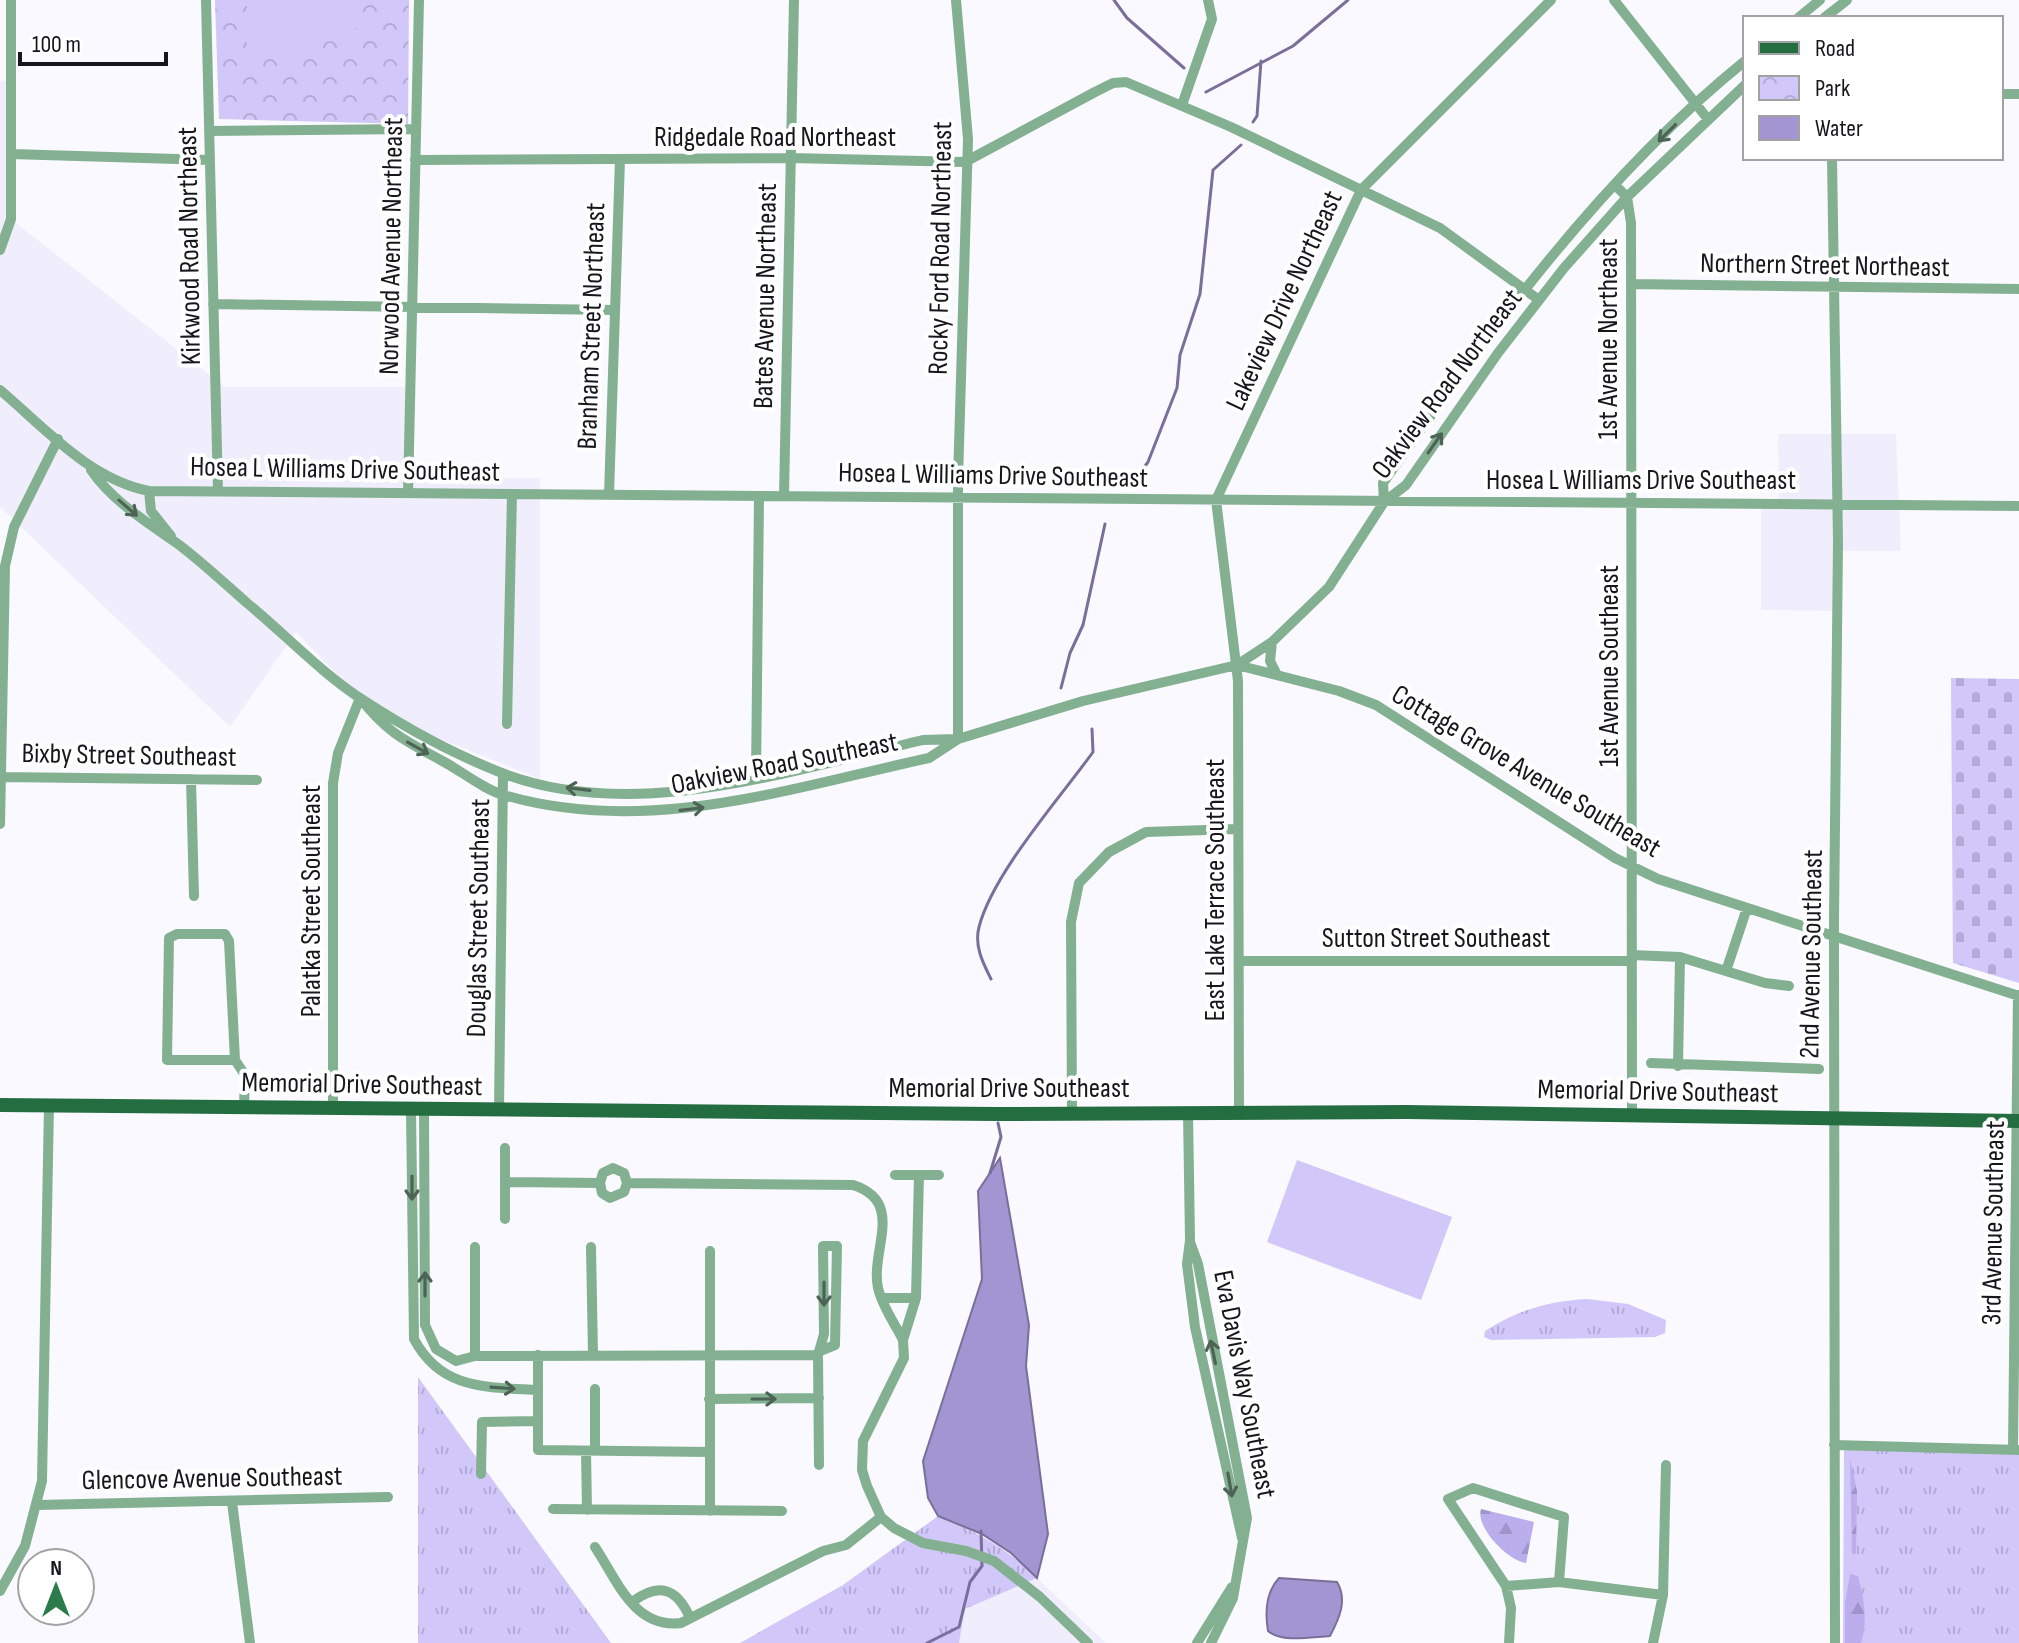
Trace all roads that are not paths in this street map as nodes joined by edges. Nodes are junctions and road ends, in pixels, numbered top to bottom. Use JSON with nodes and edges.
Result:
{"nodes":[{"id":1,"x":11,"y":0,"type":"edge"},
{"id":2,"x":206,"y":0,"type":"edge"},
{"id":3,"x":419,"y":0,"type":"edge"},
{"id":4,"x":794,"y":0,"type":"edge"},
{"id":5,"x":956,"y":0,"type":"edge"},
{"id":6,"x":1208,"y":0,"type":"edge"},
{"id":7,"x":1551,"y":0,"type":"edge"},
{"id":8,"x":1614,"y":0,"type":"edge"},
{"id":9,"x":1820,"y":0,"type":"edge"},
{"id":10,"x":1847,"y":0,"type":"edge"},
{"id":11,"x":1800,"y":16,"type":"edge"},
{"id":12,"x":1829,"y":16,"type":"edge"},
{"id":13,"x":1743,"y":63,"type":"edge"},
{"id":14,"x":1743,"y":87,"type":"edge"},
{"id":15,"x":1696,"y":104,"type":"junction"},
{"id":16,"x":1182,"y":105,"type":"junction"},
{"id":17,"x":1707,"y":118,"type":"junction"},
{"id":18,"x":415,"y":129,"type":"junction"},
{"id":19,"x":209,"y":131,"type":"junction"},
{"id":20,"x":11,"y":154,"type":"junction"},
{"id":21,"x":790,"y":158,"type":"junction"},
{"id":22,"x":620,"y":159,"type":"junction"},
{"id":23,"x":210,"y":160,"type":"junction"},
{"id":24,"x":415,"y":160,"type":"junction"},
{"id":25,"x":1832,"y":160,"type":"edge"},
{"id":26,"x":965,"y":162,"type":"junction"},
{"id":27,"x":1615,"y":185,"type":"junction"},
{"id":28,"x":1361,"y":190,"type":"junction"},
{"id":29,"x":1627,"y":197,"type":"junction"},
{"id":30,"x":0,"y":250,"type":"edge"},
{"id":31,"x":1631,"y":284,"type":"junction"},
{"id":32,"x":1524,"y":289,"type":"junction"},
{"id":33,"x":1832,"y":289,"type":"junction"},
{"id":34,"x":2019,"y":289,"type":"edge"},
{"id":35,"x":1539,"y":300,"type":"junction"},
{"id":36,"x":213,"y":304,"type":"junction"},
{"id":37,"x":414,"y":307,"type":"junction"},
{"id":38,"x":614,"y":310,"type":"junction"},
{"id":39,"x":0,"y":390,"type":"edge"},
{"id":40,"x":58,"y":439,"type":"junction"},
{"id":41,"x":86,"y":464,"type":"junction"},
{"id":42,"x":149,"y":491,"type":"junction"},
{"id":43,"x":218,"y":491,"type":"junction"},
{"id":44,"x":408,"y":493,"type":"junction"},
{"id":45,"x":512,"y":494,"type":"junction"},
{"id":46,"x":609,"y":495,"type":"junction"},
{"id":47,"x":759,"y":496,"type":"junction"},
{"id":48,"x":784,"y":496,"type":"junction"},
{"id":49,"x":957,"y":498,"type":"junction"},
{"id":50,"x":1216,"y":500,"type":"junction"},
{"id":51,"x":1384,"y":502,"type":"junction"},
{"id":52,"x":1632,"y":503,"type":"junction"},
{"id":53,"x":1838,"y":505,"type":"junction"},
{"id":54,"x":2019,"y":506,"type":"edge"},
{"id":55,"x":177,"y":543,"type":"junction"},
{"id":56,"x":1272,"y":642,"type":"junction"},
{"id":57,"x":1237,"y":665,"type":"junction"},
{"id":58,"x":1277,"y":675,"type":"junction"},
{"id":59,"x":360,"y":698,"type":"junction"},
{"id":60,"x":507,"y":724,"type":"dead end"},
{"id":61,"x":958,"y":739,"type":"junction"},
{"id":62,"x":503,"y":774,"type":"junction"},
{"id":63,"x":0,"y":777,"type":"edge"},
{"id":64,"x":756,"y":778,"type":"junction"},
{"id":65,"x":191,"y":779,"type":"junction"},
{"id":66,"x":257,"y":780,"type":"dead end"},
{"id":67,"x":503,"y":795,"type":"junction"},
{"id":68,"x":0,"y":824,"type":"edge"},
{"id":69,"x":1237,"y":829,"type":"junction"},
{"id":70,"x":1634,"y":868,"type":"junction"},
{"id":71,"x":194,"y":896,"type":"dead end"},
{"id":72,"x":1747,"y":908,"type":"junction"},
{"id":73,"x":1680,"y":957,"type":"junction"},
{"id":74,"x":1632,"y":958,"type":"junction"},
{"id":75,"x":1239,"y":961,"type":"junction"},
{"id":76,"x":1726,"y":971,"type":"junction"},
{"id":77,"x":1789,"y":986,"type":"dead end"},
{"id":78,"x":2018,"y":996,"type":"edge"},
{"id":79,"x":235,"y":1060,"type":"junction"},
{"id":80,"x":1651,"y":1063,"type":"dead end"},
{"id":81,"x":1678,"y":1066,"type":"junction"},
{"id":82,"x":1819,"y":1069,"type":"dead end"},
{"id":83,"x":0,"y":1105,"type":"edge"},
{"id":84,"x":49,"y":1105,"type":"junction"},
{"id":85,"x":244,"y":1108,"type":"junction"},
{"id":86,"x":333,"y":1109,"type":"junction"},
{"id":87,"x":418,"y":1110,"type":"junction"},
{"id":88,"x":499,"y":1111,"type":"junction"},
{"id":89,"x":1188,"y":1113,"type":"junction"},
{"id":90,"x":1072,"y":1114,"type":"junction"},
{"id":91,"x":1239,"y":1114,"type":"junction"},
{"id":92,"x":1632,"y":1116,"type":"junction"},
{"id":93,"x":1833,"y":1119,"type":"junction"},
{"id":94,"x":2018,"y":1121,"type":"edge"},
{"id":95,"x":505,"y":1148,"type":"dead end"},
{"id":96,"x":895,"y":1175,"type":"dead end"},
{"id":97,"x":919,"y":1175,"type":"junction"},
{"id":98,"x":939,"y":1175,"type":"dead end"},
{"id":99,"x":505,"y":1182,"type":"junction"},
{"id":100,"x":600,"y":1183,"type":"junction"},
{"id":101,"x":627,"y":1183,"type":"junction"},
{"id":102,"x":505,"y":1219,"type":"dead end"},
{"id":103,"x":837,"y":1246,"type":"dead end"},
{"id":104,"x":475,"y":1247,"type":"dead end"},
{"id":105,"x":591,"y":1247,"type":"dead end"},
{"id":106,"x":710,"y":1251,"type":"dead end"},
{"id":107,"x":882,"y":1298,"type":"junction"},
{"id":108,"x":916,"y":1298,"type":"junction"},
{"id":109,"x":903,"y":1340,"type":"junction"},
{"id":110,"x":819,"y":1353,"type":"junction"},
{"id":111,"x":538,"y":1355,"type":"junction"},
{"id":112,"x":593,"y":1355,"type":"junction"},
{"id":113,"x":709,"y":1355,"type":"junction"},
{"id":114,"x":475,"y":1356,"type":"junction"},
{"id":115,"x":456,"y":1361,"type":"junction"},
{"id":116,"x":452,"y":1377,"type":"junction"},
{"id":117,"x":595,"y":1389,"type":"dead end"},
{"id":118,"x":538,"y":1390,"type":"junction"},
{"id":119,"x":819,"y":1398,"type":"junction"},
{"id":120,"x":709,"y":1399,"type":"junction"},
{"id":121,"x":538,"y":1421,"type":"junction"},
{"id":122,"x":1834,"y":1445,"type":"junction"},
{"id":123,"x":2016,"y":1450,"type":"edge"},
{"id":124,"x":590,"y":1451,"type":"junction"},
{"id":125,"x":710,"y":1452,"type":"junction"},
{"id":126,"x":819,"y":1465,"type":"dead end"},
{"id":127,"x":1666,"y":1465,"type":"dead end"},
{"id":128,"x":481,"y":1474,"type":"dead end"},
{"id":129,"x":388,"y":1497,"type":"dead end"},
{"id":130,"x":232,"y":1502,"type":"junction"},
{"id":131,"x":37,"y":1505,"type":"junction"},
{"id":132,"x":553,"y":1509,"type":"dead end"},
{"id":133,"x":587,"y":1510,"type":"junction"},
{"id":134,"x":710,"y":1511,"type":"junction"},
{"id":135,"x":782,"y":1511,"type":"dead end"},
{"id":136,"x":881,"y":1517,"type":"junction"},
{"id":137,"x":595,"y":1547,"type":"dead end"},
{"id":138,"x":1235,"y":1582,"type":"junction"},
{"id":139,"x":1559,"y":1582,"type":"junction"},
{"id":140,"x":1506,"y":1586,"type":"junction"},
{"id":141,"x":0,"y":1591,"type":"edge"},
{"id":142,"x":1663,"y":1595,"type":"junction"},
{"id":143,"x":632,"y":1602,"type":"junction"},
{"id":144,"x":690,"y":1618,"type":"junction"},
{"id":145,"x":250,"y":1643,"type":"edge"},
{"id":146,"x":1088,"y":1643,"type":"edge"},
{"id":147,"x":1197,"y":1643,"type":"edge"},
{"id":148,"x":1211,"y":1643,"type":"edge"},
{"id":149,"x":1509,"y":1643,"type":"edge"},
{"id":150,"x":1653,"y":1643,"type":"edge"},
{"id":151,"x":1835,"y":1643,"type":"edge"}],
"edges":[{"from":1,"to":20,"type":"street"},
{"from":2,"to":19,"type":"street","name":"Kirkwood Road Northeast"},
{"from":3,"to":18,"type":"street","name":"Norwood Avenue Northeast"},
{"from":4,"to":21,"type":"street","name":"Bates Avenue Northeast"},
{"from":5,"to":26,"type":"street","name":"Rocky Ford Road Northeast"},
{"from":6,"to":16,"type":"street"},
{"from":7,"to":28,"type":"street","name":"Lakeview Drive Northeast"},
{"from":8,"to":15,"type":"street"},
{"from":9,"to":11,"type":"street"},
{"from":9,"to":12,"type":"street"},
{"from":10,"to":12,"type":"street"},
{"from":13,"to":15,"type":"street","name":"Oakview Road Northeast"},
{"from":14,"to":17,"type":"street","name":"Oakview Road Northeast"},
{"from":15,"to":17,"type":"street"},
{"from":15,"to":27,"type":"street","name":"Oakview Road Northeast","one_way":true},
{"from":16,"to":26,"type":"street","name":"Ridgedale Road Northeast"},
{"from":16,"to":28,"type":"street","name":"Ridgedale Road Northeast"},
{"from":17,"to":29,"type":"street","name":"Oakview Road Northeast"},
{"from":18,"to":19,"type":"street"},
{"from":18,"to":24,"type":"street","name":"Norwood Avenue Northeast"},
{"from":19,"to":23,"type":"street","name":"Kirkwood Road Northeast"},
{"from":20,"to":23,"type":"street"},
{"from":20,"to":30,"type":"street"},
{"from":21,"to":22,"type":"street","name":"Ridgedale Road Northeast"},
{"from":21,"to":26,"type":"street","name":"Ridgedale Road Northeast"},
{"from":21,"to":48,"type":"street","name":"Bates Avenue Northeast"},
{"from":22,"to":24,"type":"street","name":"Ridgedale Road Northeast"},
{"from":22,"to":38,"type":"street","name":"Branham Street Northeast"},
{"from":23,"to":36,"type":"street","name":"Kirkwood Road Northeast"},
{"from":24,"to":37,"type":"street","name":"Norwood Avenue Northeast"},
{"from":25,"to":33,"type":"street","name":"2nd Avenue Southeast"},
{"from":26,"to":49,"type":"street","name":"Rocky Ford Road Northeast"},
{"from":27,"to":29,"type":"street"},
{"from":27,"to":32,"type":"street","name":"Oakview Road Northeast"},
{"from":28,"to":32,"type":"street","name":"Ridgedale Road Northeast"},
{"from":28,"to":50,"type":"street","name":"Lakeview Drive Northeast"},
{"from":29,"to":31,"type":"street","name":"1st Avenue Northeast"},
{"from":29,"to":35,"type":"street","name":"Oakview Road Northeast"},
{"from":31,"to":33,"type":"street","name":"Northern Street Northeast"},
{"from":31,"to":52,"type":"street","name":"1st Avenue Northeast"},
{"from":32,"to":35,"type":"street","name":"Ridgedale Road Northeast"},
{"from":32,"to":51,"type":"street","name":"Oakview Road Northeast"},
{"from":33,"to":34,"type":"street","name":"Northern Street Northeast"},
{"from":33,"to":53,"type":"street","name":"2nd Avenue Southeast"},
{"from":51,"to":35,"type":"street","name":"Oakview Road Northeast","one_way":true},
{"from":36,"to":37,"type":"street"},
{"from":36,"to":43,"type":"street","name":"Kirkwood Road Northeast"},
{"from":37,"to":38,"type":"street"},
{"from":37,"to":44,"type":"street","name":"Norwood Avenue Northeast"},
{"from":38,"to":46,"type":"street","name":"Branham Street Northeast"},
{"from":39,"to":40,"type":"street","name":"Hosea L Williams Drive Southeast"},
{"from":40,"to":41,"type":"street","name":"Hosea L Williams Drive Southeast"},
{"from":40,"to":63,"type":"street"},
{"from":41,"to":42,"type":"street","name":"Hosea L Williams Drive Southeast"},
{"from":41,"to":55,"type":"street","name":"Oakview Road Southeast","one_way":true},
{"from":42,"to":43,"type":"street","name":"Hosea L Williams Drive Southeast"},
{"from":42,"to":55,"type":"street","name":"Oakview Road Southeast"},
{"from":43,"to":44,"type":"street","name":"Hosea L Williams Drive Southeast"},
{"from":44,"to":45,"type":"street","name":"Hosea L Williams Drive Southeast"},
{"from":45,"to":46,"type":"street","name":"Hosea L Williams Drive Southeast"},
{"from":45,"to":60,"type":"street"},
{"from":46,"to":47,"type":"street","name":"Hosea L Williams Drive Southeast"},
{"from":47,"to":48,"type":"street","name":"Hosea L Williams Drive Southeast"},
{"from":47,"to":64,"type":"street"},
{"from":48,"to":49,"type":"street","name":"Hosea L Williams Drive Southeast"},
{"from":49,"to":50,"type":"street","name":"Hosea L Williams Drive Southeast"},
{"from":49,"to":61,"type":"street","name":"Rocky Ford Road Northeast"},
{"from":50,"to":51,"type":"street","name":"Hosea L Williams Drive Southeast"},
{"from":50,"to":57,"type":"street","name":"East Lake Terrace Southeast"},
{"from":51,"to":52,"type":"street","name":"Hosea L Williams Drive Southeast"},
{"from":51,"to":56,"type":"street","name":"Oakview Road Southeast"},
{"from":52,"to":53,"type":"street","name":"Hosea L Williams Drive Southeast"},
{"from":52,"to":70,"type":"street","name":"1st Avenue Southeast"},
{"from":53,"to":54,"type":"street","name":"Hosea L Williams Drive Southeast"},
{"from":53,"to":93,"type":"street","name":"2nd Avenue Southeast","bridge":true},
{"from":55,"to":59,"type":"street","name":"Oakview Road Southeast"},
{"from":56,"to":57,"type":"street","name":"Oakview Road Southeast"},
{"from":56,"to":58,"type":"street"},
{"from":57,"to":58,"type":"street","name":"Cottage Grove Avenue Southeast"},
{"from":57,"to":61,"type":"street","name":"Oakview Road Southeast"},
{"from":57,"to":69,"type":"street","name":"East Lake Terrace Southeast"},
{"from":58,"to":70,"type":"street","name":"Cottage Grove Avenue Southeast"},
{"from":59,"to":62,"type":"street","name":"Oakview Road Southeast"},
{"from":59,"to":67,"type":"street","name":"Oakview Road Southeast","one_way":true},
{"from":59,"to":86,"type":"street","name":"Palatka Street Southeast"},
{"from":61,"to":64,"type":"street","name":"Oakview Road Southeast"},
{"from":67,"to":61,"type":"street","name":"Oakview Road Southeast","one_way":true},
{"from":64,"to":62,"type":"street","name":"Oakview Road Southeast","one_way":true},
{"from":62,"to":67,"type":"street","name":"Douglas Street Southeast"},
{"from":63,"to":65,"type":"street","name":"Bixby Street Southeast"},
{"from":63,"to":68,"type":"street"},
{"from":65,"to":66,"type":"street","name":"Bixby Street Southeast"},
{"from":65,"to":71,"type":"street"},
{"from":67,"to":88,"type":"street","name":"Douglas Street Southeast"},
{"from":69,"to":75,"type":"street","name":"East Lake Terrace Southeast"},
{"from":69,"to":90,"type":"street"},
{"from":70,"to":72,"type":"street","name":"Cottage Grove Avenue Southeast"},
{"from":70,"to":74,"type":"street","name":"1st Avenue Southeast"},
{"from":72,"to":76,"type":"street"},
{"from":72,"to":78,"type":"street","name":"Cottage Grove Avenue Southeast"},
{"from":73,"to":74,"type":"street","name":"Sutton Street Southeast"},
{"from":73,"to":76,"type":"street","name":"Sutton Street Southeast"},
{"from":73,"to":81,"type":"street"},
{"from":74,"to":75,"type":"street","name":"Sutton Street Southeast"},
{"from":74,"to":92,"type":"street","name":"1st Avenue Southeast"},
{"from":75,"to":91,"type":"street","name":"East Lake Terrace Southeast"},
{"from":76,"to":77,"type":"street","name":"Sutton Street Southeast"},
{"from":78,"to":94,"type":"street","name":"3rd Avenue Southeast"},
{"from":79,"to":79,"type":"street"},
{"from":79,"to":85,"type":"street"},
{"from":80,"to":81,"type":"street"},
{"from":81,"to":82,"type":"street"},
{"from":83,"to":84,"type":"main road","name":"Memorial Drive Southeast"},
{"from":84,"to":85,"type":"main road","name":"Memorial Drive Southeast"},
{"from":84,"to":131,"type":"street"},
{"from":85,"to":86,"type":"main road","name":"Memorial Drive Southeast"},
{"from":86,"to":87,"type":"main road","name":"Memorial Drive Southeast"},
{"from":87,"to":88,"type":"main road","name":"Memorial Drive Southeast"},
{"from":115,"to":87,"type":"street","one_way":true},
{"from":87,"to":116,"type":"street","one_way":true},
{"from":88,"to":90,"type":"main road","name":"Memorial Drive Southeast"},
{"from":89,"to":90,"type":"main road","name":"Memorial Drive Southeast"},
{"from":89,"to":91,"type":"main road","name":"Memorial Drive Southeast"},
{"from":89,"to":138,"type":"street","name":"Eva Davis Way Southeast"},
{"from":91,"to":92,"type":"main road","name":"Memorial Drive Southeast"},
{"from":92,"to":93,"type":"main road","name":"Memorial Drive Southeast"},
{"from":93,"to":94,"type":"main road","name":"Memorial Drive Southeast"},
{"from":93,"to":122,"type":"street","name":"2nd Avenue Southeast"},
{"from":94,"to":123,"type":"street","name":"3rd Avenue Southeast"},
{"from":95,"to":99,"type":"street"},
{"from":96,"to":97,"type":"street"},
{"from":97,"to":98,"type":"street"},
{"from":97,"to":108,"type":"street"},
{"from":99,"to":100,"type":"street"},
{"from":99,"to":102,"type":"street"},
{"from":100,"to":101,"type":"street"},
{"from":100,"to":101,"type":"street"},
{"from":101,"to":107,"type":"street"},
{"from":103,"to":110,"type":"street"},
{"from":104,"to":114,"type":"street"},
{"from":105,"to":112,"type":"street"},
{"from":106,"to":113,"type":"street"},
{"from":107,"to":108,"type":"street"},
{"from":107,"to":109,"type":"street"},
{"from":108,"to":109,"type":"street"},
{"from":109,"to":136,"type":"street"},
{"from":110,"to":113,"type":"street"},
{"from":110,"to":119,"type":"street"},
{"from":111,"to":112,"type":"street"},
{"from":111,"to":114,"type":"street"},
{"from":111,"to":118,"type":"street"},
{"from":112,"to":113,"type":"street"},
{"from":113,"to":120,"type":"street"},
{"from":114,"to":115,"type":"street"},
{"from":115,"to":116,"type":"street"},
{"from":116,"to":118,"type":"street","one_way":true},
{"from":117,"to":124,"type":"street"},
{"from":118,"to":121,"type":"street"},
{"from":120,"to":119,"type":"street","one_way":true},
{"from":119,"to":126,"type":"street"},
{"from":120,"to":125,"type":"street"},
{"from":121,"to":124,"type":"street"},
{"from":121,"to":128,"type":"street"},
{"from":122,"to":123,"type":"street"},
{"from":122,"to":151,"type":"street","name":"2nd Avenue Southeast"},
{"from":124,"to":125,"type":"street"},
{"from":124,"to":133,"type":"street"},
{"from":125,"to":134,"type":"street"},
{"from":127,"to":142,"type":"street"},
{"from":129,"to":130,"type":"street","name":"Glencove Avenue Southeast"},
{"from":130,"to":131,"type":"street","name":"Glencove Avenue Southeast"},
{"from":130,"to":145,"type":"street"},
{"from":131,"to":141,"type":"street"},
{"from":132,"to":133,"type":"street"},
{"from":133,"to":134,"type":"street"},
{"from":134,"to":135,"type":"street"},
{"from":136,"to":144,"type":"street"},
{"from":136,"to":146,"type":"street"},
{"from":137,"to":143,"type":"street"},
{"from":138,"to":147,"type":"street","name":"Eva Davis Way Southeast"},
{"from":138,"to":148,"type":"street","name":"Eva Davis Way Southeast"},
{"from":139,"to":140,"type":"street"},
{"from":139,"to":140,"type":"street"},
{"from":139,"to":142,"type":"street"},
{"from":140,"to":149,"type":"street"},
{"from":142,"to":150,"type":"street"},
{"from":143,"to":144,"type":"street"},
{"from":143,"to":144,"type":"street"}]}
